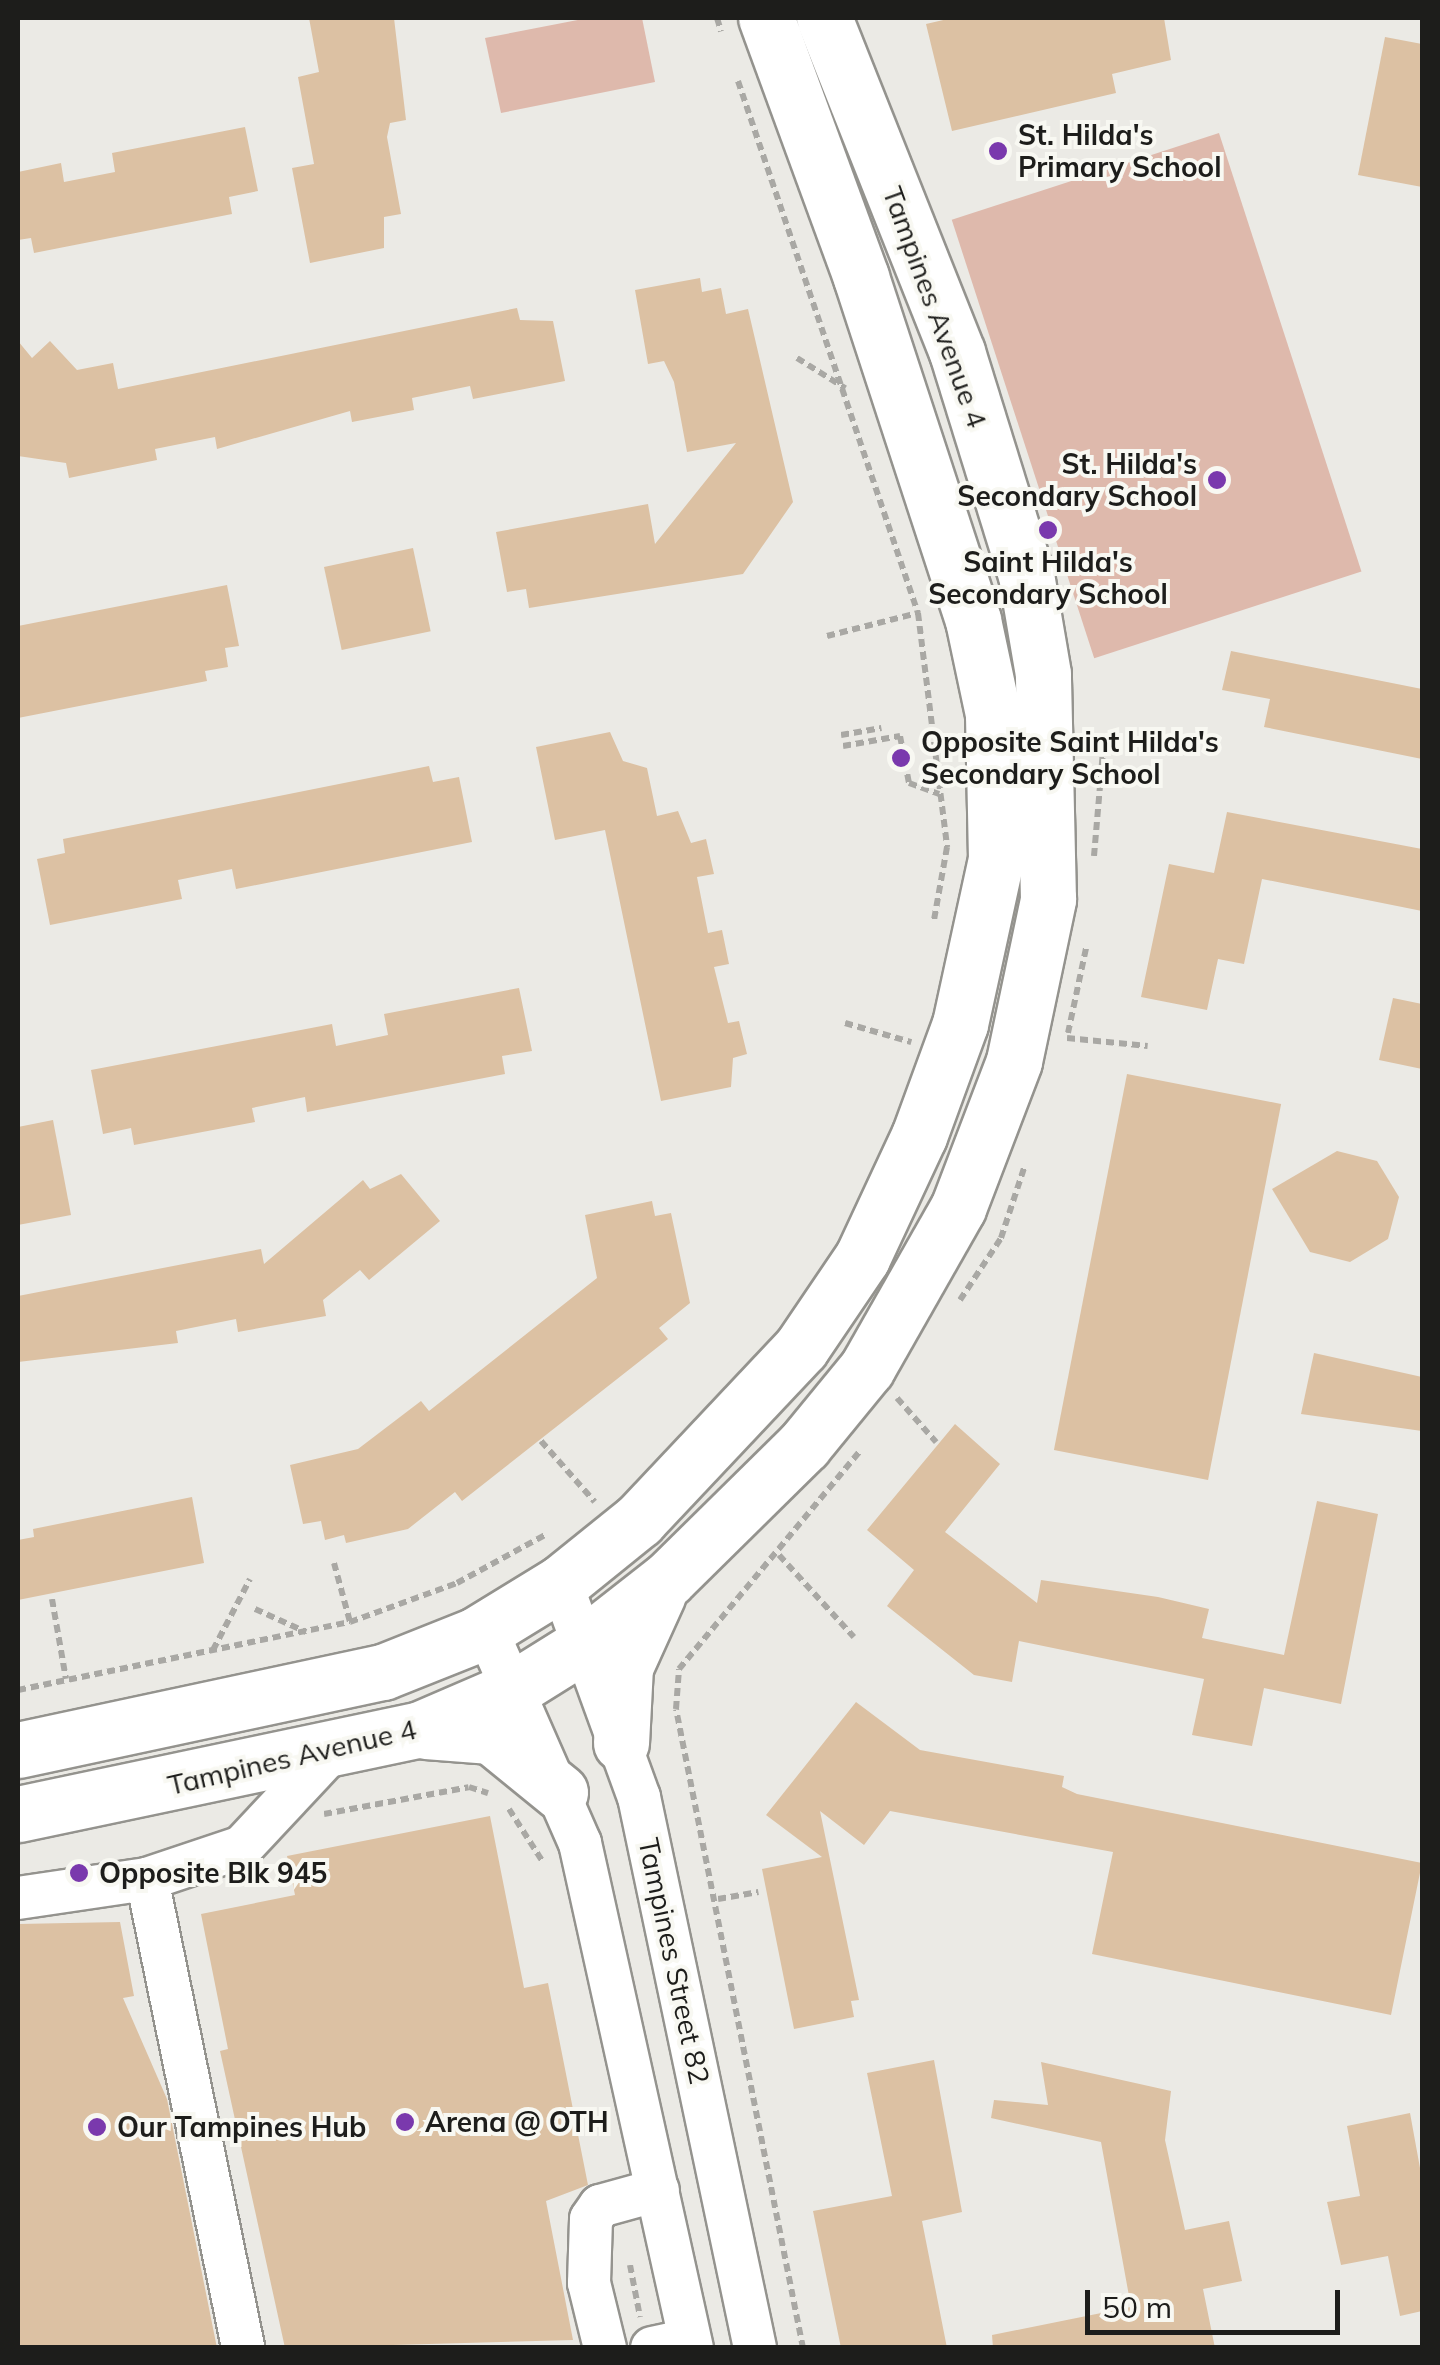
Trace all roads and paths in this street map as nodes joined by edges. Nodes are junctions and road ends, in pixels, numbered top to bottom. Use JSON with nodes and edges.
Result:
{"nodes":[{"id":1,"x":716,"y":18,"type":"edge"},
{"id":2,"x":824,"y":18,"type":"edge"},
{"id":3,"x":744,"y":27,"type":"edge"},
{"id":4,"x":736,"y":73,"type":"dead end"},
{"id":5,"x":797,"y":358,"type":"dead end"},
{"id":6,"x":844,"y":388,"type":"junction"},
{"id":7,"x":918,"y":613,"type":"junction"},
{"id":8,"x":827,"y":636,"type":"dead end"},
{"id":9,"x":881,"y":728,"type":"dead end"},
{"id":10,"x":841,"y":735,"type":"dead end"},
{"id":11,"x":843,"y":746,"type":"dead end"},
{"id":12,"x":939,"y":794,"type":"junction"},
{"id":13,"x":933,"y":928,"type":"dead end"},
{"id":14,"x":845,"y":1023,"type":"dead end"},
{"id":15,"x":917,"y":1024,"type":"dead end"},
{"id":16,"x":1067,"y":1038,"type":"dead end"},
{"id":17,"x":904,"y":1040,"type":"dead end"},
{"id":18,"x":1148,"y":1046,"type":"dead end"},
{"id":19,"x":908,"y":1060,"type":"dead end"},
{"id":20,"x":896,"y":1397,"type":"dead end"},
{"id":21,"x":541,"y":1442,"type":"dead end"},
{"id":22,"x":936,"y":1442,"type":"dead end"},
{"id":23,"x":601,"y":1509,"type":"junction"},
{"id":24,"x":563,"y":1522,"type":"dead end"},
{"id":25,"x":779,"y":1555,"type":"dead end"},
{"id":26,"x":334,"y":1563,"type":"dead end"},
{"id":27,"x":250,"y":1579,"type":"dead end"},
{"id":28,"x":668,"y":1579,"type":"junction"},
{"id":29,"x":561,"y":1583,"type":"junction"},
{"id":30,"x":52,"y":1599,"type":"dead end"},
{"id":31,"x":255,"y":1609,"type":"dead end"},
{"id":32,"x":350,"y":1622,"type":"junction"},
{"id":33,"x":486,"y":1629,"type":"junction"},
{"id":34,"x":306,"y":1632,"type":"junction"},
{"id":35,"x":854,"y":1638,"type":"dead end"},
{"id":36,"x":585,"y":1644,"type":"junction"},
{"id":37,"x":212,"y":1651,"type":"junction"},
{"id":38,"x":679,"y":1669,"type":"dead end"},
{"id":39,"x":66,"y":1679,"type":"junction"},
{"id":40,"x":18,"y":1690,"type":"edge"},
{"id":41,"x":513,"y":1690,"type":"junction"},
{"id":42,"x":418,"y":1730,"type":"junction"},
{"id":43,"x":620,"y":1743,"type":"junction"},
{"id":44,"x":18,"y":1750,"type":"edge"},
{"id":45,"x":328,"y":1755,"type":"junction"},
{"id":46,"x":560,"y":1792,"type":"junction"},
{"id":47,"x":18,"y":1814,"type":"edge"},
{"id":48,"x":262,"y":1825,"type":"junction"},
{"id":49,"x":147,"y":1879,"type":"junction"},
{"id":50,"x":547,"y":1880,"type":"dead end"},
{"id":51,"x":758,"y":1892,"type":"dead end"},
{"id":52,"x":18,"y":1898,"type":"edge"},
{"id":53,"x":718,"y":1900,"type":"junction"},
{"id":54,"x":658,"y":2190,"type":"junction"},
{"id":55,"x":617,"y":2201,"type":"junction"},
{"id":56,"x":656,"y":2342,"type":"edge"},
{"id":57,"x":243,"y":2348,"type":"edge"},
{"id":58,"x":755,"y":2348,"type":"edge"},
{"id":59,"x":803,"y":2348,"type":"edge"}],
"edges":[{"from":1,"to":3,"type":"path"},
{"from":2,"to":28,"type":"main road","name":"Tampines Avenue 4"},
{"from":3,"to":23,"type":"main road","name":"Tampines Avenue 4"},
{"from":4,"to":6,"type":"path"},
{"from":5,"to":6,"type":"path"},
{"from":6,"to":7,"type":"path"},
{"from":7,"to":8,"type":"path"},
{"from":7,"to":12,"type":"path"},
{"from":9,"to":10,"type":"path"},
{"from":11,"to":12,"type":"path"},
{"from":12,"to":13,"type":"path"},
{"from":14,"to":17,"type":"path"},
{"from":15,"to":19,"type":"path"},
{"from":16,"to":18,"type":"path"},
{"from":20,"to":22,"type":"path"},
{"from":21,"to":23,"type":"path"},
{"from":23,"to":29,"type":"main road","name":"Tampines Avenue 4"},
{"from":24,"to":32,"type":"path"},
{"from":25,"to":35,"type":"path"},
{"from":26,"to":32,"type":"path"},
{"from":27,"to":37,"type":"path"},
{"from":28,"to":36,"type":"main road","name":"Tampines Avenue 4"},
{"from":28,"to":43,"type":"main road"},
{"from":29,"to":33,"type":"main road","name":"Tampines Avenue 4"},
{"from":29,"to":36,"type":"street","name":"Tampines Street 82"},
{"from":30,"to":39,"type":"path"},
{"from":31,"to":34,"type":"path"},
{"from":32,"to":34,"type":"path"},
{"from":33,"to":41,"type":"street"},
{"from":33,"to":44,"type":"main road","name":"Tampines Avenue 4"},
{"from":34,"to":37,"type":"path"},
{"from":36,"to":41,"type":"main road","name":"Tampines Avenue 4"},
{"from":36,"to":43,"type":"street","name":"Tampines Street 82"},
{"from":37,"to":39,"type":"path"},
{"from":38,"to":53,"type":"path"},
{"from":39,"to":40,"type":"path"},
{"from":41,"to":42,"type":"main road","name":"Tampines Avenue 4"},
{"from":41,"to":46,"type":"street"},
{"from":42,"to":45,"type":"main road","name":"Tampines Avenue 4"},
{"from":42,"to":46,"type":"main road"},
{"from":43,"to":58,"type":"street","name":"Tampines Street 82"},
{"from":45,"to":47,"type":"main road","name":"Tampines Avenue 4"},
{"from":45,"to":48,"type":"street"},
{"from":46,"to":54,"type":"street"},
{"from":48,"to":49,"type":"street"},
{"from":48,"to":50,"type":"path"},
{"from":49,"to":52,"type":"street"},
{"from":49,"to":57,"type":"street"},
{"from":51,"to":53,"type":"path"},
{"from":53,"to":59,"type":"path"},
{"from":54,"to":55,"type":"street"},
{"from":54,"to":56,"type":"street"},
{"from":55,"to":56,"type":"path"},
{"from":55,"to":56,"type":"street"}]}
